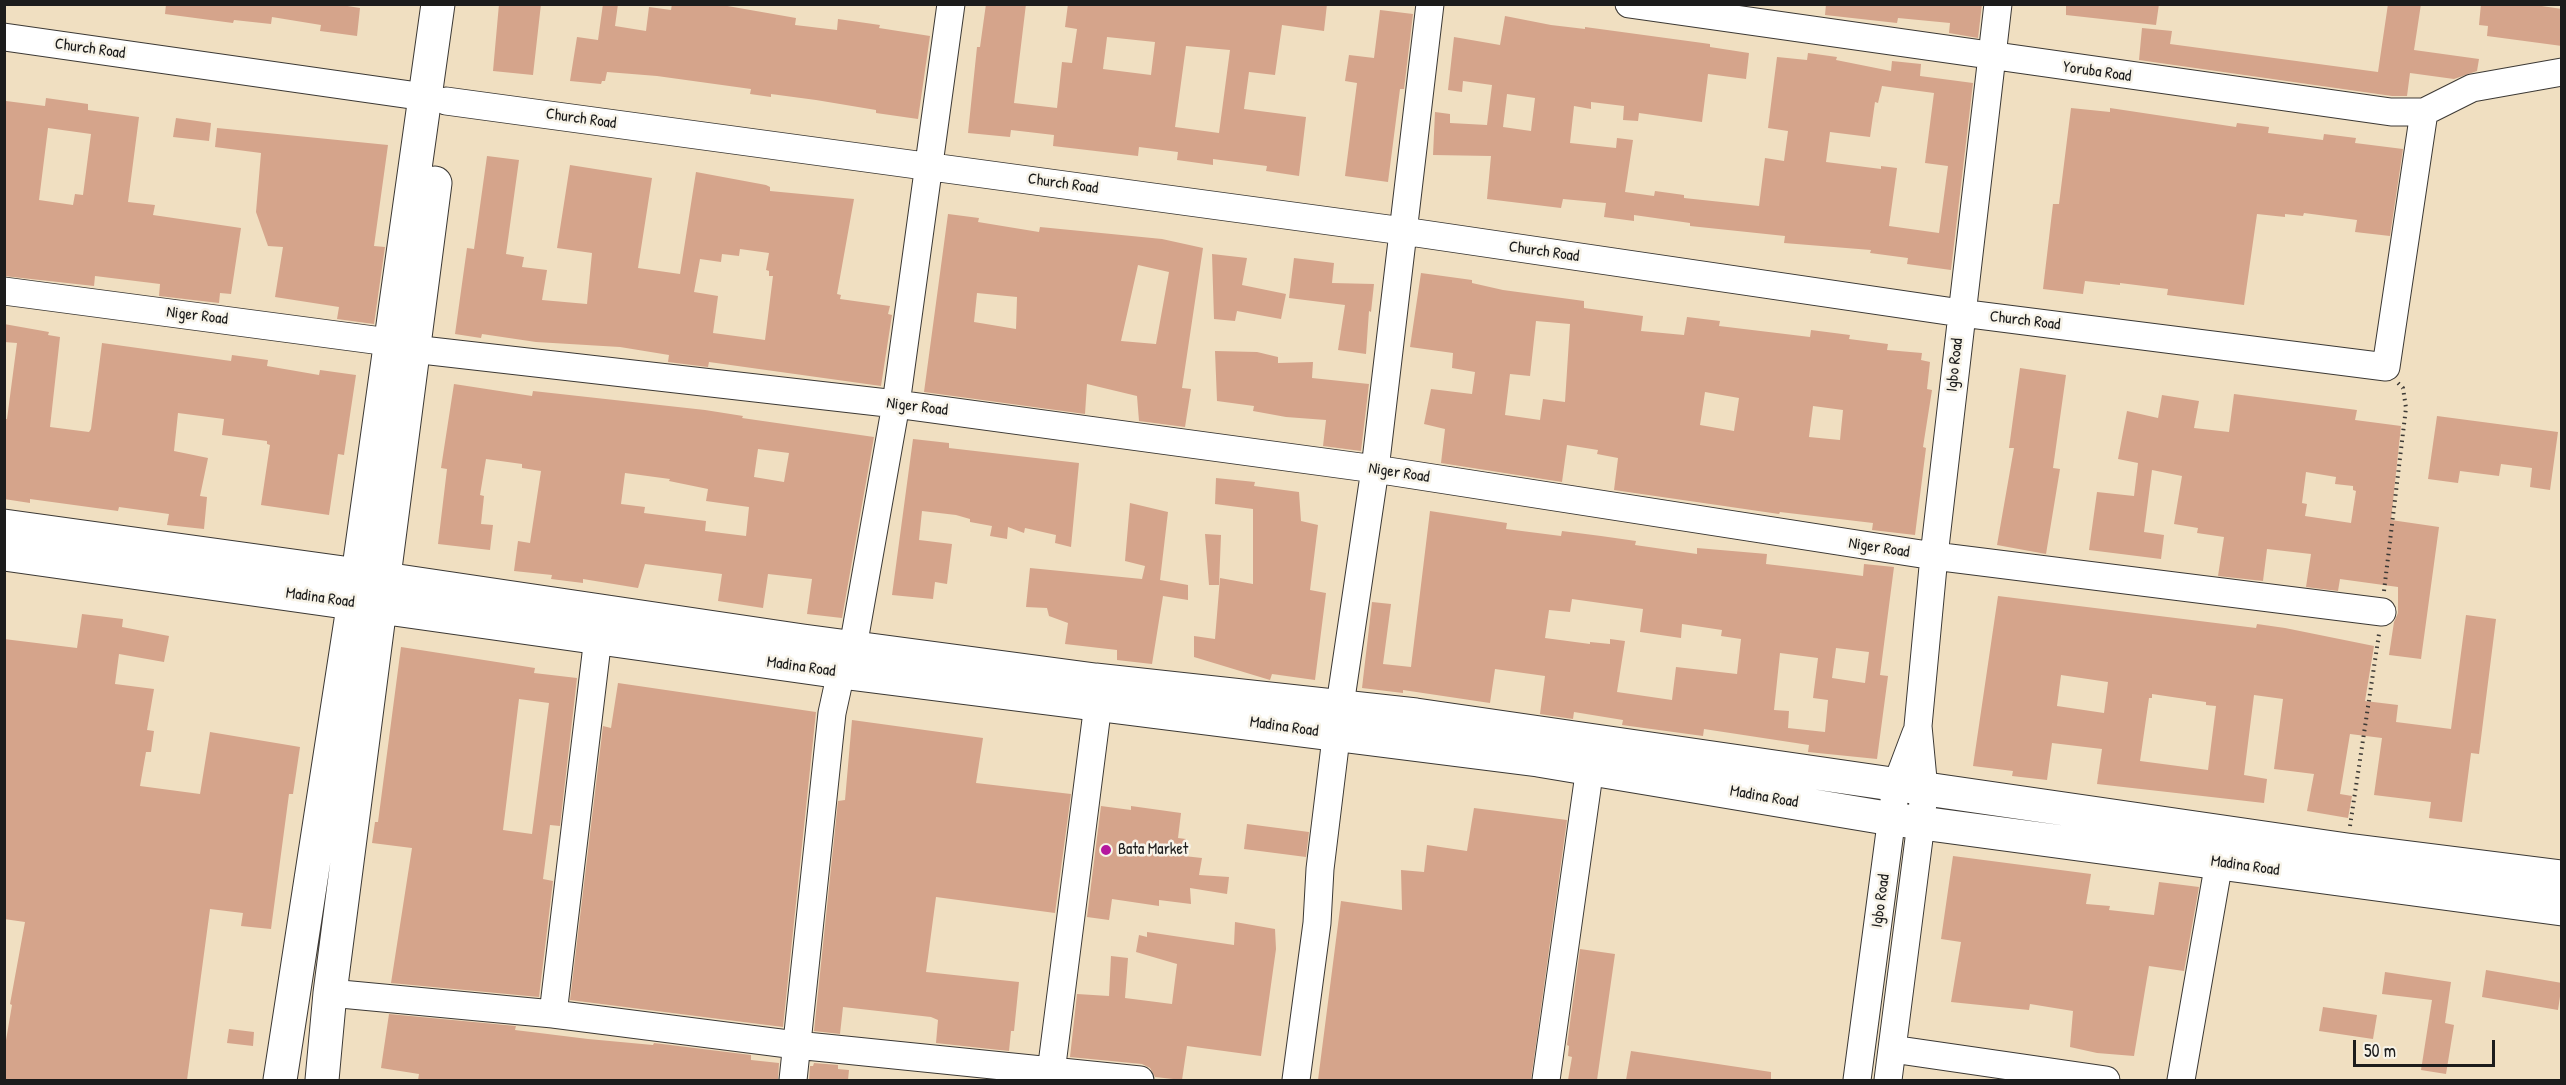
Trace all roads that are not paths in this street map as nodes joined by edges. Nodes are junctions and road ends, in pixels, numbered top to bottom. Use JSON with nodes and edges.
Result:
{"nodes":[{"id":1,"x":438,"y":4,"type":"edge"},
{"id":2,"x":460,"y":4,"type":"edge"},
{"id":3,"x":951,"y":4,"type":"edge"},
{"id":4,"x":1430,"y":4,"type":"edge"},
{"id":5,"x":1629,"y":4,"type":"edge"},
{"id":6,"x":1998,"y":4,"type":"edge"},
{"id":7,"x":4,"y":37,"type":"edge"},
{"id":8,"x":1992,"y":55,"type":"junction"},
{"id":9,"x":2562,"y":72,"type":"edge"},
{"id":10,"x":436,"y":99,"type":"junction"},
{"id":11,"x":2424,"y":111,"type":"junction"},
{"id":12,"x":929,"y":165,"type":"junction"},
{"id":13,"x":1403,"y":231,"type":"junction"},
{"id":14,"x":4,"y":291,"type":"edge"},
{"id":15,"x":1961,"y":314,"type":"junction"},
{"id":16,"x":401,"y":345,"type":"junction"},
{"id":17,"x":896,"y":404,"type":"junction"},
{"id":18,"x":1375,"y":469,"type":"junction"},
{"id":19,"x":4,"y":526,"type":"edge"},
{"id":20,"x":4,"y":554,"type":"edge"},
{"id":21,"x":1934,"y":556,"type":"junction"},
{"id":22,"x":369,"y":591,"type":"junction"},
{"id":23,"x":2382,"y":612,"type":"dead end"},
{"id":24,"x":598,"y":638,"type":"junction"},
{"id":25,"x":847,"y":660,"type":"junction"},
{"id":26,"x":1098,"y":704,"type":"junction"},
{"id":27,"x":1339,"y":720,"type":"junction"},
{"id":28,"x":1590,"y":767,"type":"junction"},
{"id":29,"x":1910,"y":788,"type":"junction"},
{"id":30,"x":1907,"y":821,"type":"junction"},
{"id":31,"x":2219,"y":862,"type":"junction"},
{"id":32,"x":2562,"y":877,"type":"edge"},
{"id":33,"x":2562,"y":909,"type":"edge"},
{"id":34,"x":330,"y":993,"type":"junction"},
{"id":35,"x":553,"y":1014,"type":"junction"},
{"id":36,"x":796,"y":1045,"type":"junction"},
{"id":37,"x":1892,"y":1049,"type":"junction"},
{"id":38,"x":1050,"y":1075,"type":"edge"},
{"id":39,"x":280,"y":1080,"type":"edge"},
{"id":40,"x":322,"y":1080,"type":"edge"},
{"id":41,"x":793,"y":1080,"type":"edge"},
{"id":42,"x":1140,"y":1080,"type":"edge"},
{"id":43,"x":1296,"y":1080,"type":"edge"},
{"id":44,"x":1546,"y":1080,"type":"edge"},
{"id":45,"x":1857,"y":1080,"type":"edge"},
{"id":46,"x":1888,"y":1080,"type":"edge"},
{"id":47,"x":2106,"y":1080,"type":"edge"},
{"id":48,"x":2181,"y":1080,"type":"edge"}],
"edges":[{"from":1,"to":10,"type":"main road"},
{"from":2,"to":10,"type":"main road"},
{"from":3,"to":12,"type":"street"},
{"from":4,"to":13,"type":"street"},
{"from":5,"to":8,"type":"street","name":"Yoruba Road"},
{"from":6,"to":8,"type":"street","name":"Igbo Road"},
{"from":7,"to":10,"type":"street","name":"Church Road"},
{"from":8,"to":11,"type":"street","name":"Yoruba Road"},
{"from":8,"to":15,"type":"street","name":"Igbo Road"},
{"from":9,"to":11,"type":"street","name":"Yoruba Road"},
{"from":10,"to":12,"type":"street","name":"Church Road"},
{"from":10,"to":16,"type":"main road"},
{"from":11,"to":15,"type":"street","name":"Church Road"},
{"from":12,"to":13,"type":"street","name":"Church Road"},
{"from":12,"to":17,"type":"street"},
{"from":13,"to":15,"type":"street","name":"Church Road"},
{"from":13,"to":18,"type":"street"},
{"from":14,"to":16,"type":"street","name":"Niger Road"},
{"from":15,"to":21,"type":"street","name":"Igbo Road"},
{"from":16,"to":17,"type":"street","name":"Niger Road"},
{"from":16,"to":22,"type":"main road"},
{"from":17,"to":18,"type":"street","name":"Niger Road"},
{"from":17,"to":25,"type":"street"},
{"from":18,"to":21,"type":"street","name":"Niger Road"},
{"from":18,"to":27,"type":"street"},
{"from":19,"to":22,"type":"main road","name":"Madina Road"},
{"from":20,"to":22,"type":"main road","name":"Madina Road"},
{"from":21,"to":23,"type":"street","name":"Niger Road"},
{"from":21,"to":29,"type":"street","name":"Igbo Road"},
{"from":22,"to":24,"type":"main road","name":"Madina Road"},
{"from":22,"to":25,"type":"main road","name":"Madina Road"},
{"from":22,"to":34,"type":"main road"},
{"from":22,"to":39,"type":"main road"},
{"from":24,"to":25,"type":"main road","name":"Madina Road"},
{"from":24,"to":35,"type":"street"},
{"from":25,"to":26,"type":"main road","name":"Madina Road"},
{"from":25,"to":27,"type":"main road","name":"Madina Road"},
{"from":25,"to":36,"type":"street"},
{"from":26,"to":27,"type":"main road","name":"Madina Road"},
{"from":26,"to":38,"type":"street"},
{"from":27,"to":28,"type":"main road","name":"Madina Road"},
{"from":27,"to":29,"type":"main road","name":"Madina Road"},
{"from":27,"to":43,"type":"street"},
{"from":28,"to":30,"type":"main road","name":"Madina Road"},
{"from":28,"to":44,"type":"street"},
{"from":29,"to":30,"type":"street","name":"Igbo Road"},
{"from":29,"to":32,"type":"main road","name":"Madina Road"},
{"from":30,"to":31,"type":"main road","name":"Madina Road"},
{"from":30,"to":37,"type":"street","name":"Igbo Road"},
{"from":30,"to":45,"type":"street","name":"Igbo Road"},
{"from":31,"to":33,"type":"main road","name":"Madina Road"},
{"from":31,"to":48,"type":"street"},
{"from":34,"to":35,"type":"street"},
{"from":34,"to":40,"type":"main road"},
{"from":35,"to":36,"type":"street"},
{"from":36,"to":38,"type":"street"},
{"from":36,"to":41,"type":"street"},
{"from":37,"to":46,"type":"street","name":"Igbo Road"},
{"from":37,"to":47,"type":"street"},
{"from":38,"to":42,"type":"street"}]}
